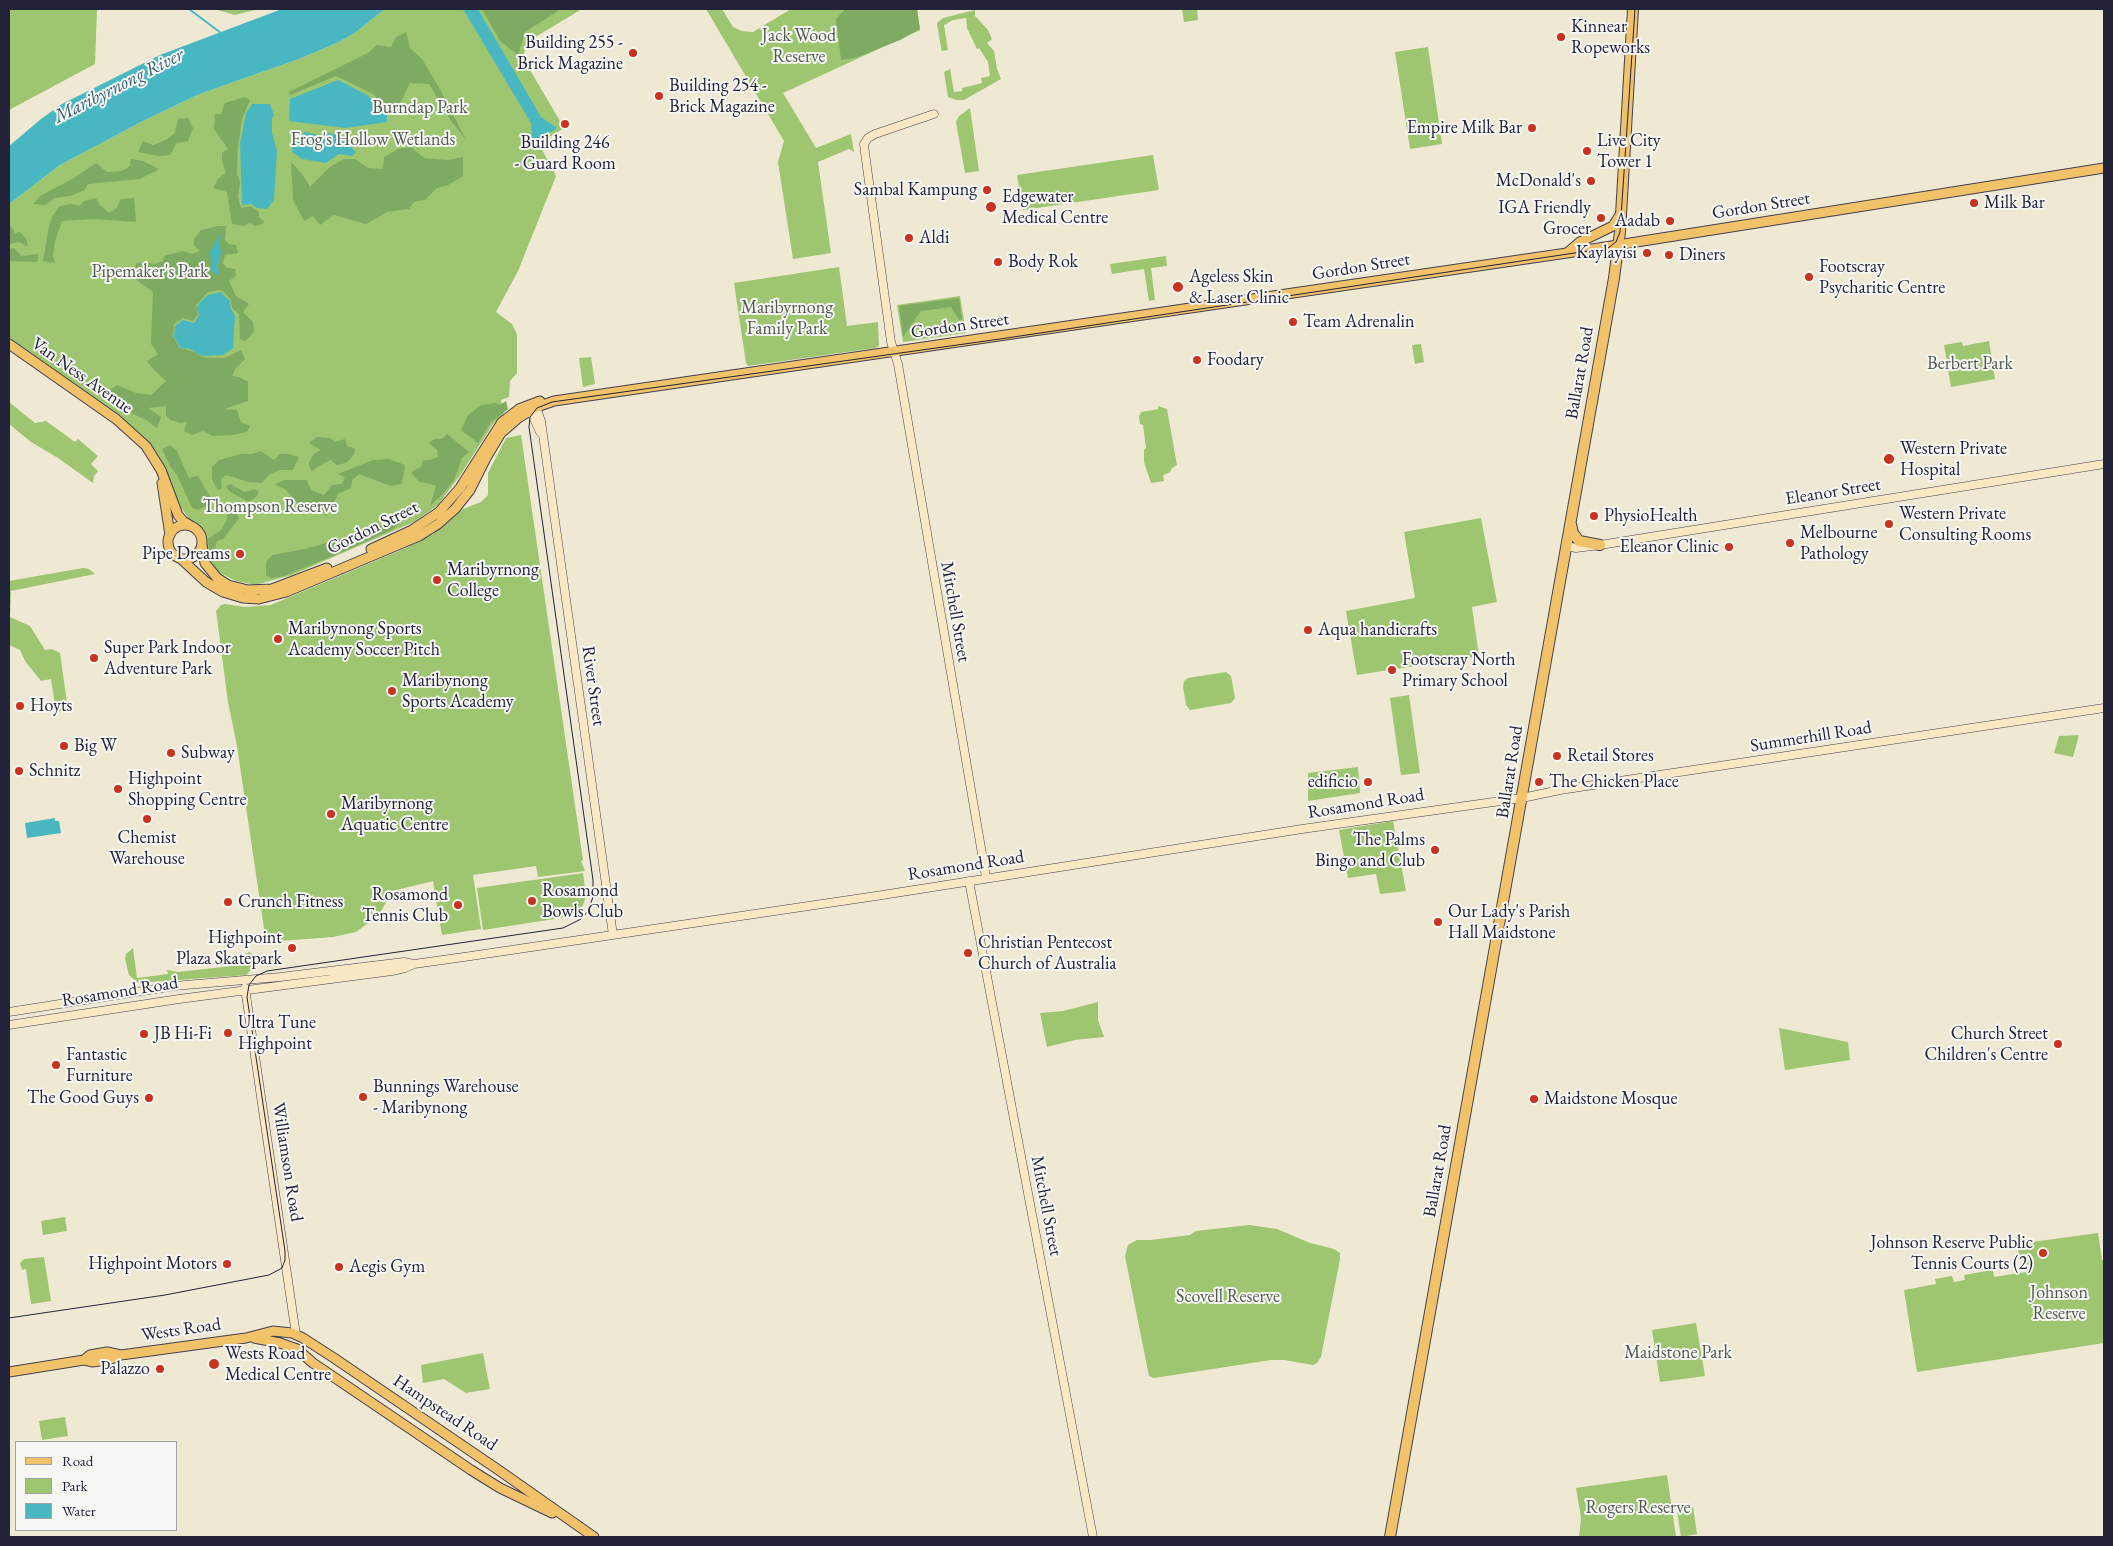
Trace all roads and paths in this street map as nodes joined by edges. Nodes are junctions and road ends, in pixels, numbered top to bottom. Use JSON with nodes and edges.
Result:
{"nodes":[{"id":1,"x":1633,"y":9,"type":"edge"},
{"id":2,"x":934,"y":114,"type":"dead end"},
{"id":3,"x":2104,"y":168,"type":"edge"},
{"id":4,"x":1621,"y":215,"type":"junction"},
{"id":5,"x":1619,"y":245,"type":"junction"},
{"id":6,"x":1567,"y":253,"type":"junction"},
{"id":7,"x":9,"y":344,"type":"edge"},
{"id":8,"x":895,"y":352,"type":"junction"},
{"id":9,"x":532,"y":406,"type":"junction"},
{"id":10,"x":135,"y":436,"type":"junction"},
{"id":11,"x":2104,"y":464,"type":"edge"},
{"id":12,"x":470,"y":490,"type":"junction"},
{"id":13,"x":457,"y":492,"type":"junction"},
{"id":14,"x":1570,"y":523,"type":"junction"},
{"id":15,"x":191,"y":526,"type":"junction"},
{"id":16,"x":170,"y":535,"type":"junction"},
{"id":17,"x":1600,"y":544,"type":"junction"},
{"id":18,"x":202,"y":545,"type":"junction"},
{"id":19,"x":1566,"y":546,"type":"junction"},
{"id":20,"x":180,"y":558,"type":"junction"},
{"id":21,"x":2104,"y":708,"type":"edge"},
{"id":22,"x":1522,"y":798,"type":"junction"},
{"id":23,"x":986,"y":877,"type":"junction"},
{"id":24,"x":969,"y":881,"type":"junction"},
{"id":25,"x":612,"y":935,"type":"junction"},
{"id":26,"x":414,"y":964,"type":"junction"},
{"id":27,"x":261,"y":978,"type":"junction"},
{"id":28,"x":244,"y":979,"type":"junction"},
{"id":29,"x":263,"y":989,"type":"junction"},
{"id":30,"x":245,"y":991,"type":"junction"},
{"id":31,"x":9,"y":1012,"type":"edge"},
{"id":32,"x":9,"y":1025,"type":"edge"},
{"id":33,"x":296,"y":1335,"type":"junction"},
{"id":34,"x":246,"y":1338,"type":"junction"},
{"id":35,"x":299,"y":1351,"type":"junction"},
{"id":36,"x":9,"y":1372,"type":"edge"},
{"id":37,"x":572,"y":1523,"type":"junction"},
{"id":38,"x":594,"y":1537,"type":"edge"},
{"id":39,"x":1093,"y":1537,"type":"edge"},
{"id":40,"x":1390,"y":1537,"type":"edge"}],
"edges":[{"from":1,"to":4,"type":"highway","name":"Ballarat Road"},
{"from":2,"to":8,"type":"street","name":"Mitchell Street"},
{"from":3,"to":5,"type":"main road","name":"Gordon Street"},
{"from":4,"to":5,"type":"highway","name":"Ballarat Road"},
{"from":4,"to":6,"type":"main road"},
{"from":5,"to":6,"type":"main road","name":"Gordon Street"},
{"from":5,"to":14,"type":"highway","name":"Ballarat Road"},
{"from":6,"to":8,"type":"main road","name":"Gordon Street"},
{"from":7,"to":10,"type":"main road","name":"Van Ness Avenue"},
{"from":8,"to":9,"type":"main road","name":"Gordon Street"},
{"from":8,"to":23,"type":"street","name":"Mitchell Street"},
{"from":9,"to":12,"type":"main road","name":"Gordon Street"},
{"from":9,"to":13,"type":"main road","name":"Gordon Street"},
{"from":9,"to":25,"type":"street","name":"River Street"},
{"from":10,"to":15,"type":"main road","name":"Van Ness Avenue"},
{"from":10,"to":16,"type":"main road","name":"Van Ness Avenue"},
{"from":11,"to":17,"type":"street","name":"Eleanor Street"},
{"from":12,"to":13,"type":"main road"},
{"from":12,"to":20,"type":"main road","name":"Gordon Street"},
{"from":13,"to":18,"type":"main road","name":"Gordon Street"},
{"from":14,"to":17,"type":"highway"},
{"from":14,"to":19,"type":"highway","name":"Ballarat Road"},
{"from":15,"to":16,"type":"main road"},
{"from":15,"to":18,"type":"main road"},
{"from":16,"to":20,"type":"main road"},
{"from":17,"to":19,"type":"street","name":"Eleanor Street"},
{"from":18,"to":20,"type":"main road"},
{"from":19,"to":22,"type":"highway","name":"Ballarat Road"},
{"from":21,"to":22,"type":"street","name":"Summerhill Road"},
{"from":22,"to":23,"type":"street","name":"Rosamond Road"},
{"from":22,"to":40,"type":"highway","name":"Ballarat Road"},
{"from":23,"to":24,"type":"street","name":"Rosamond Road"},
{"from":24,"to":25,"type":"street","name":"Rosamond Road"},
{"from":24,"to":39,"type":"street","name":"Mitchell Street"},
{"from":25,"to":26,"type":"street","name":"Rosamond Road"},
{"from":26,"to":27,"type":"street","name":"Rosamond Road"},
{"from":26,"to":29,"type":"street","name":"Rosamond Road"},
{"from":27,"to":28,"type":"street","name":"Rosamond Road"},
{"from":27,"to":29,"type":"street"},
{"from":28,"to":30,"type":"street","name":"Williamson Road"},
{"from":28,"to":31,"type":"street","name":"Rosamond Road"},
{"from":29,"to":30,"type":"street","name":"Rosamond Road"},
{"from":30,"to":32,"type":"street","name":"Rosamond Road"},
{"from":30,"to":33,"type":"street","name":"Williamson Road"},
{"from":33,"to":34,"type":"main road","name":"Wests Road"},
{"from":33,"to":35,"type":"main road","name":"Williamson Road"},
{"from":33,"to":37,"type":"main road","name":"Hampstead Road"},
{"from":34,"to":35,"type":"main road","name":"Wests Road"},
{"from":34,"to":36,"type":"main road","name":"Wests Road"},
{"from":35,"to":37,"type":"main road","name":"Hampstead Road"},
{"from":37,"to":38,"type":"main road","name":"Hampstead Road"}]}
